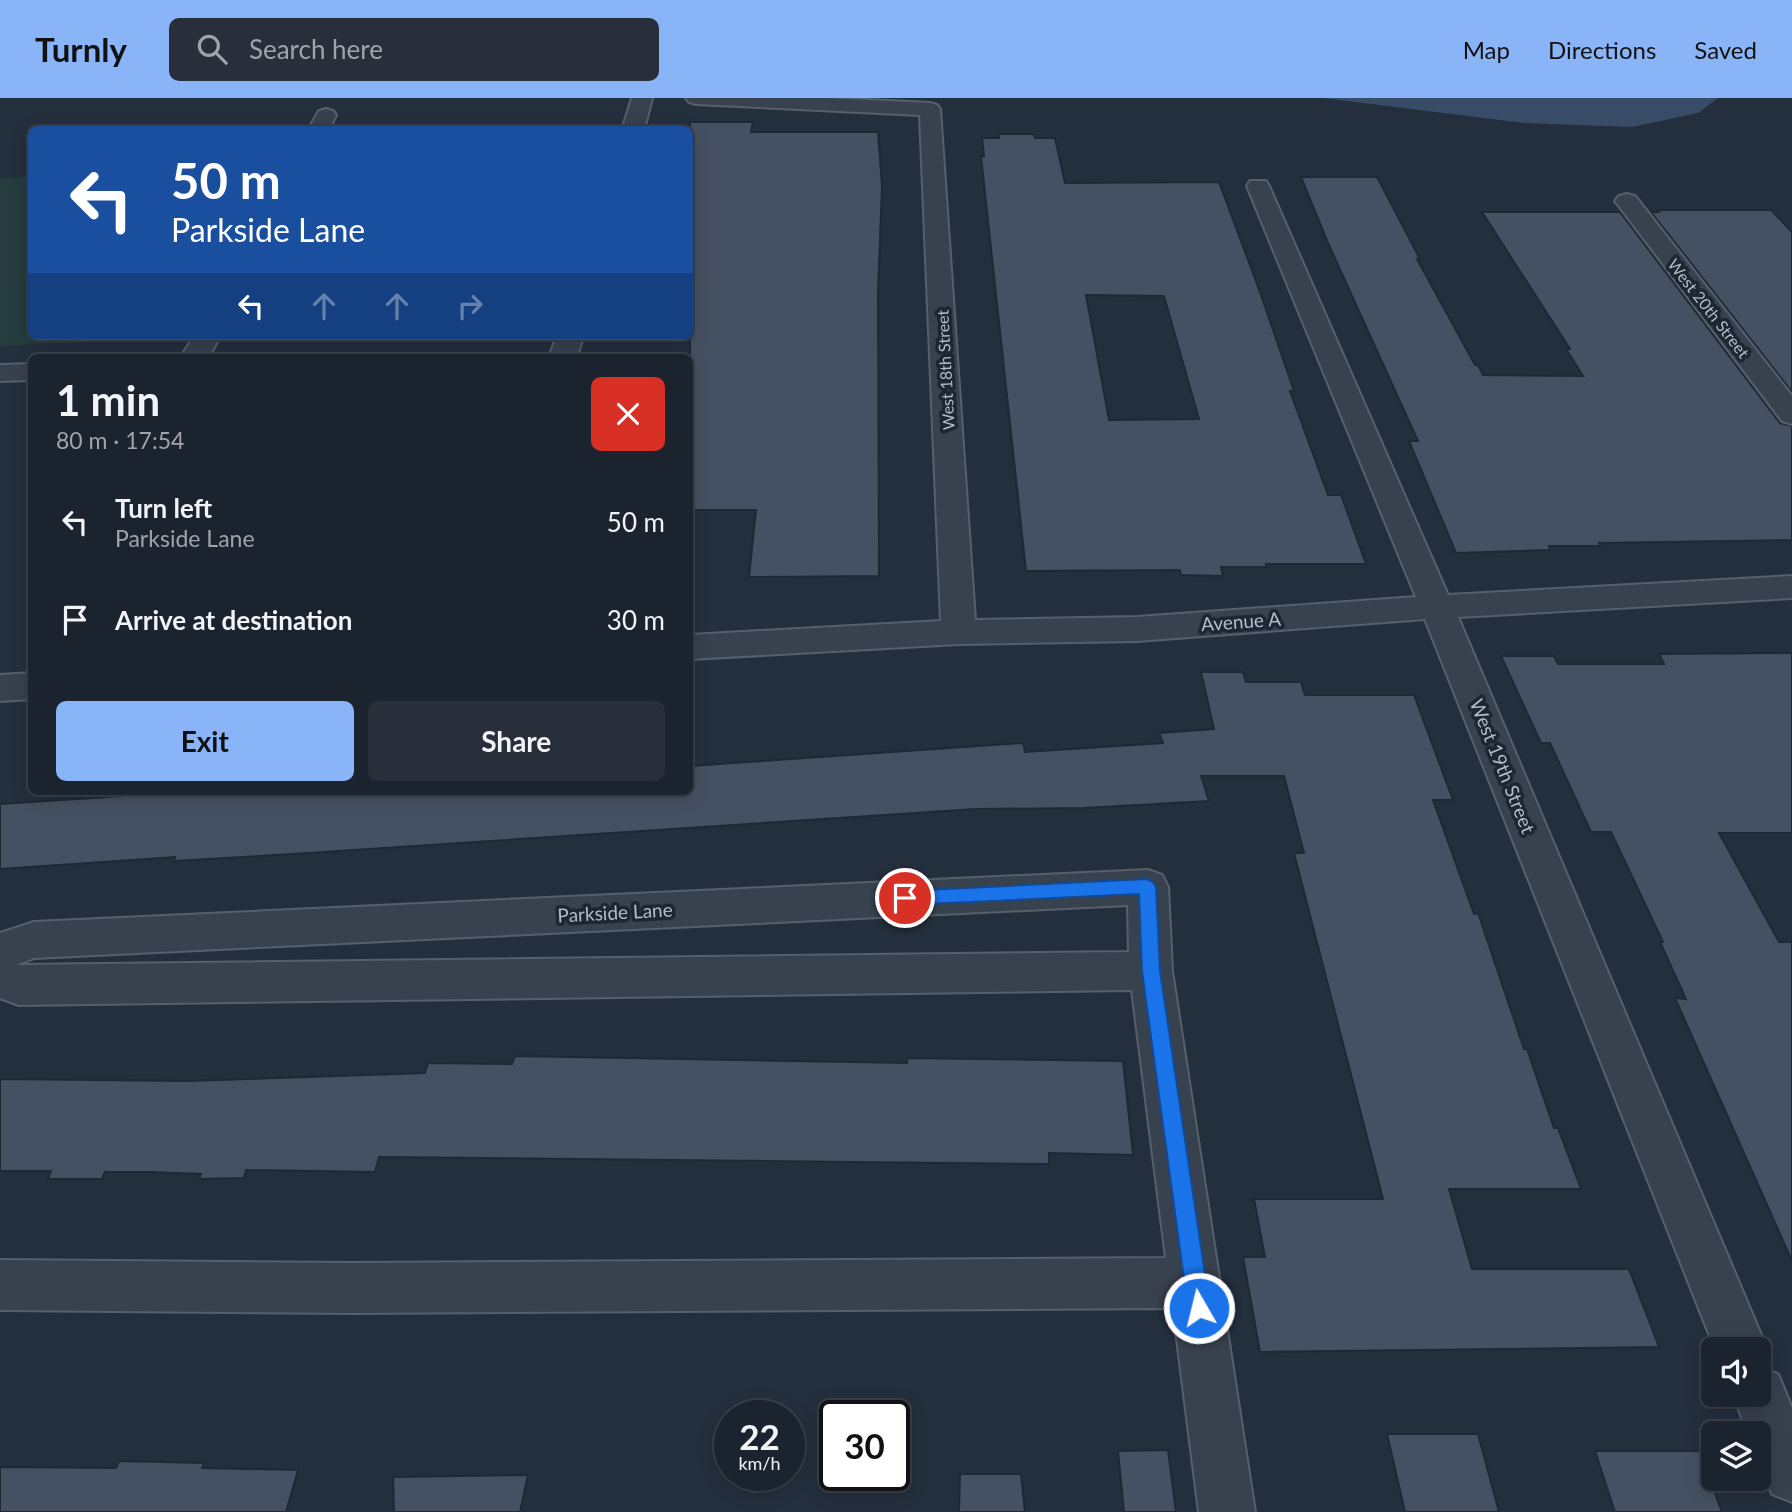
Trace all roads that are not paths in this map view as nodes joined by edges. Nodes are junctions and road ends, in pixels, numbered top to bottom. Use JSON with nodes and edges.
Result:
{"nodes":[{"id":1,"x":642,"y":98,"type":"edge"},
{"id":2,"x":696,"y":98,"type":"edge"},
{"id":3,"x":633,"y":126,"type":"edge"},
{"id":4,"x":1258,"y":186,"type":"dead end"},
{"id":5,"x":1627,"y":201,"type":"dead end"},
{"id":6,"x":28,"y":372,"type":"edge"},
{"id":7,"x":0,"y":373,"type":"edge"},
{"id":8,"x":1792,"y":415,"type":"edge"},
{"id":9,"x":1792,"y":587,"type":"edge"},
{"id":10,"x":1437,"y":607,"type":"junction"},
{"id":11,"x":959,"y":632,"type":"junction"},
{"id":12,"x":693,"y":647,"type":"edge"},
{"id":13,"x":28,"y":686,"type":"edge"},
{"id":14,"x":0,"y":688,"type":"edge"},
{"id":15,"x":0,"y":952,"type":"edge"},
{"id":16,"x":1151,"y":971,"type":"junction"},
{"id":17,"x":0,"y":978,"type":"edge"},
{"id":18,"x":1195,"y":1283,"type":"junction"},
{"id":19,"x":0,"y":1284,"type":"edge"},
{"id":20,"x":1736,"y":1337,"type":"edge"},
{"id":21,"x":1765,"y":1407,"type":"edge"},
{"id":22,"x":1792,"y":1475,"type":"edge"},
{"id":23,"x":1227,"y":1512,"type":"edge"}],
"edges":[{"from":1,"to":3,"type":"street"},
{"from":2,"to":11,"type":"street","name":"West 18th Street"},
{"from":4,"to":10,"type":"street","name":"West 19th Street"},
{"from":5,"to":8,"type":"street","name":"West 20th Street"},
{"from":6,"to":7,"type":"street"},
{"from":9,"to":10,"type":"street","name":"Avenue A"},
{"from":10,"to":11,"type":"street","name":"Avenue A"},
{"from":10,"to":20,"type":"street","name":"West 19th Street"},
{"from":11,"to":12,"type":"street","name":"Avenue A"},
{"from":13,"to":14,"type":"street"},
{"from":15,"to":16,"type":"street","name":"Parkside Lane"},
{"from":16,"to":17,"type":"street"},
{"from":16,"to":18,"type":"street","name":"Parkside Lane"},
{"from":18,"to":19,"type":"street"},
{"from":18,"to":23,"type":"street","name":"Parkside Lane"},
{"from":21,"to":22,"type":"street"}]}
